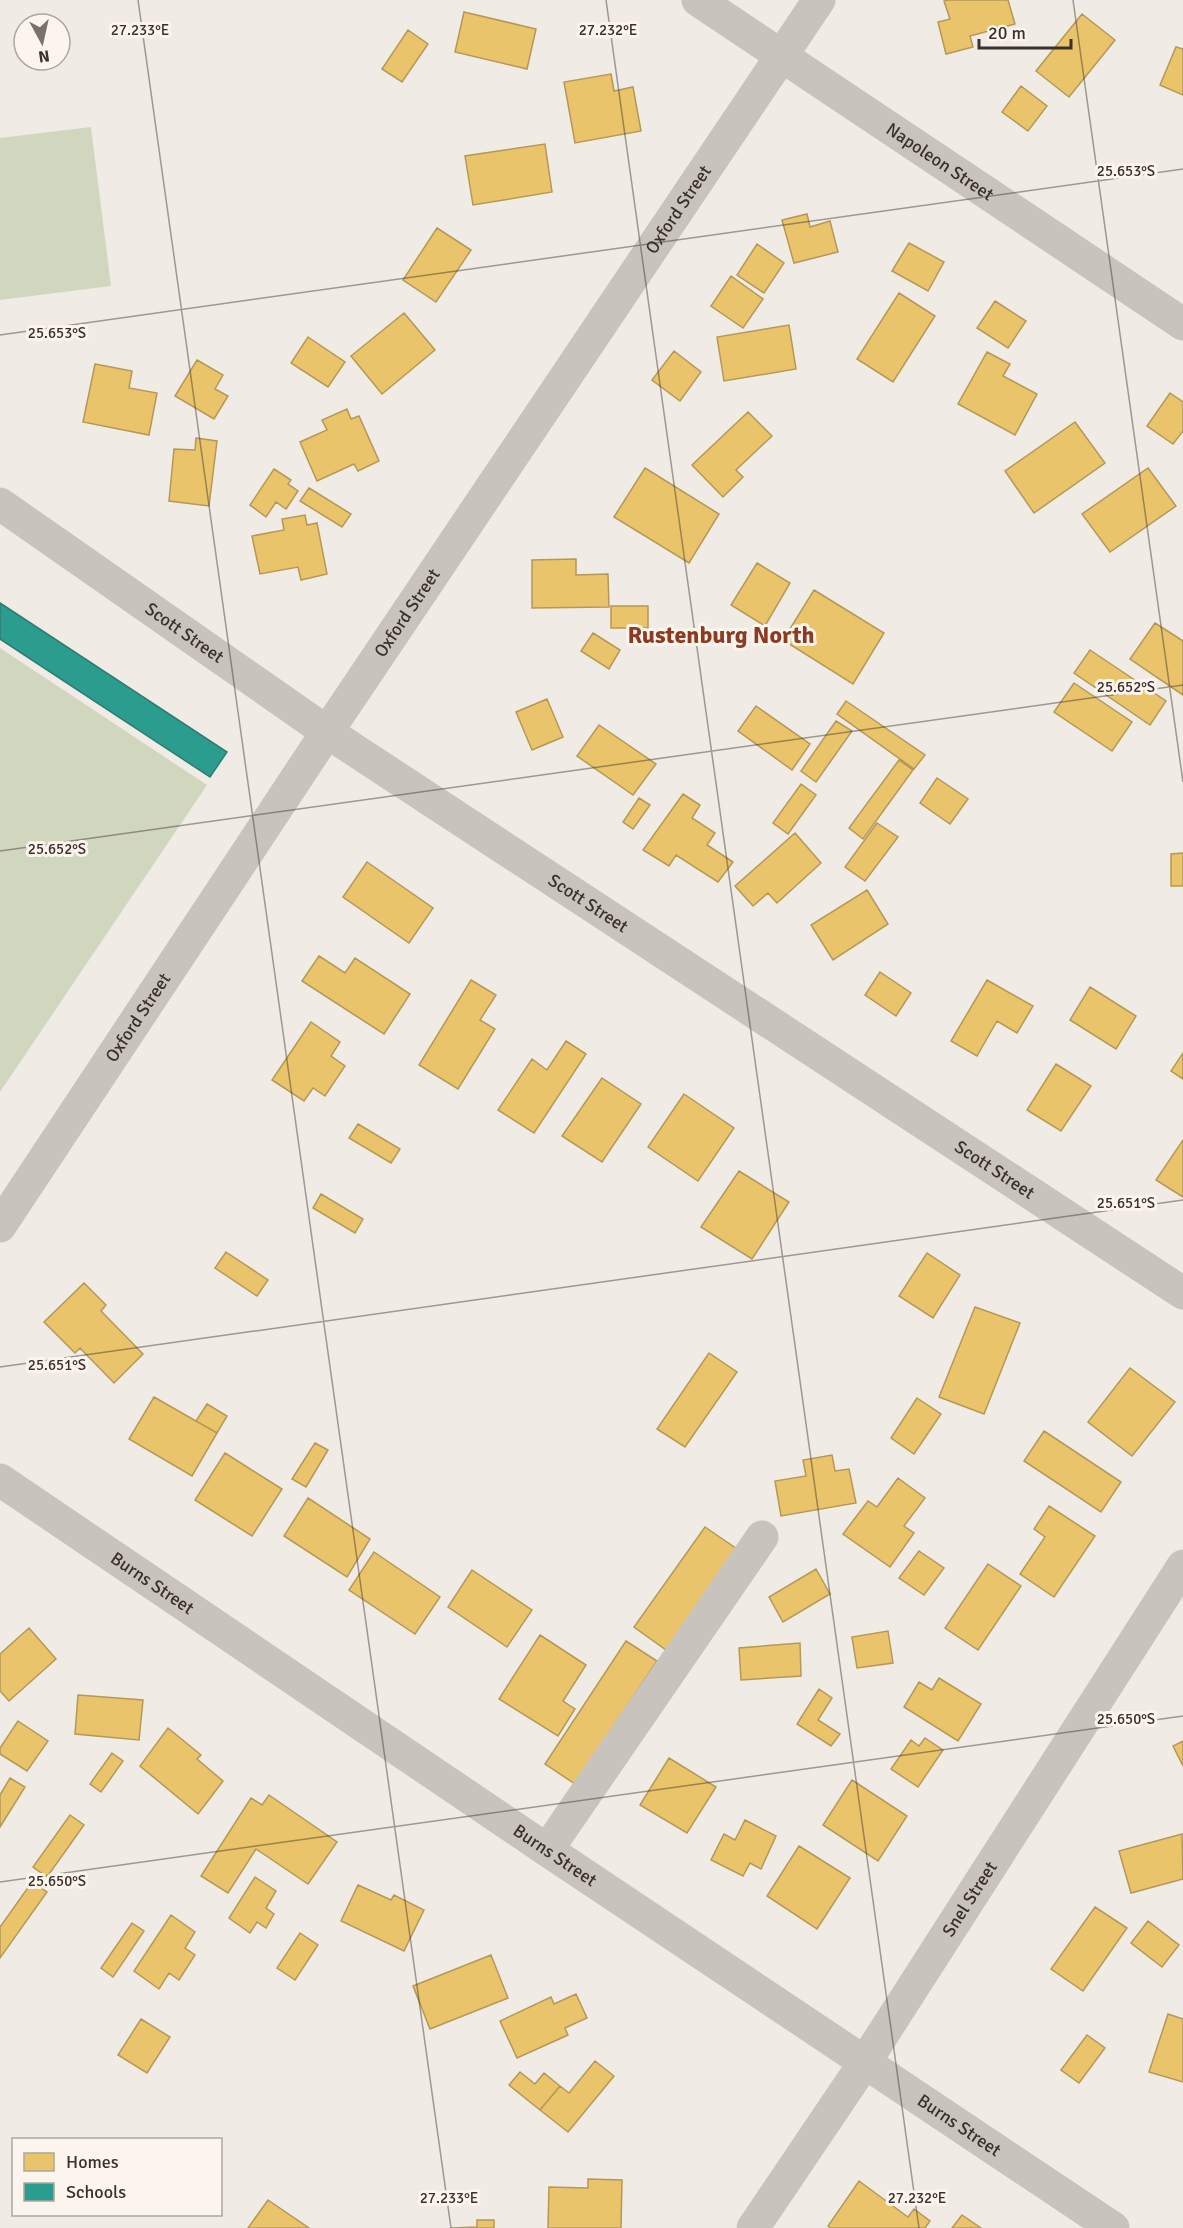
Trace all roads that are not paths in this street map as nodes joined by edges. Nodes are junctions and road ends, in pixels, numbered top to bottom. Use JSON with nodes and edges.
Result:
{"nodes":[{"id":1,"x":698,"y":0,"type":"edge"},
{"id":2,"x":819,"y":0,"type":"edge"},
{"id":3,"x":781,"y":56,"type":"junction"},
{"id":4,"x":1183,"y":324,"type":"edge"},
{"id":5,"x":0,"y":504,"type":"edge"},
{"id":6,"x":327,"y":732,"type":"junction"},
{"id":7,"x":0,"y":1226,"type":"edge"},
{"id":8,"x":1183,"y":1293,"type":"edge"},
{"id":9,"x":0,"y":1480,"type":"edge"},
{"id":10,"x":762,"y":1537,"type":"dead end"},
{"id":11,"x":1183,"y":1566,"type":"edge"},
{"id":12,"x":547,"y":1850,"type":"junction"},
{"id":13,"x":865,"y":2062,"type":"junction"},
{"id":14,"x":753,"y":2228,"type":"edge"},
{"id":15,"x":1113,"y":2228,"type":"edge"}],
"edges":[{"from":1,"to":3,"type":"street","name":"Napoleon Street"},
{"from":2,"to":3,"type":"street","name":"Oxford Street"},
{"from":3,"to":4,"type":"street","name":"Napoleon Street"},
{"from":3,"to":6,"type":"street","name":"Oxford Street"},
{"from":5,"to":6,"type":"street","name":"Scott Street"},
{"from":6,"to":7,"type":"street","name":"Oxford Street"},
{"from":6,"to":8,"type":"street","name":"Scott Street"},
{"from":9,"to":12,"type":"street","name":"Burns Street"},
{"from":10,"to":12,"type":"street"},
{"from":11,"to":13,"type":"street","name":"Snel Street"},
{"from":12,"to":13,"type":"street","name":"Burns Street"},
{"from":13,"to":14,"type":"street","name":"Snel Street"},
{"from":13,"to":15,"type":"street","name":"Burns Street"}]}
